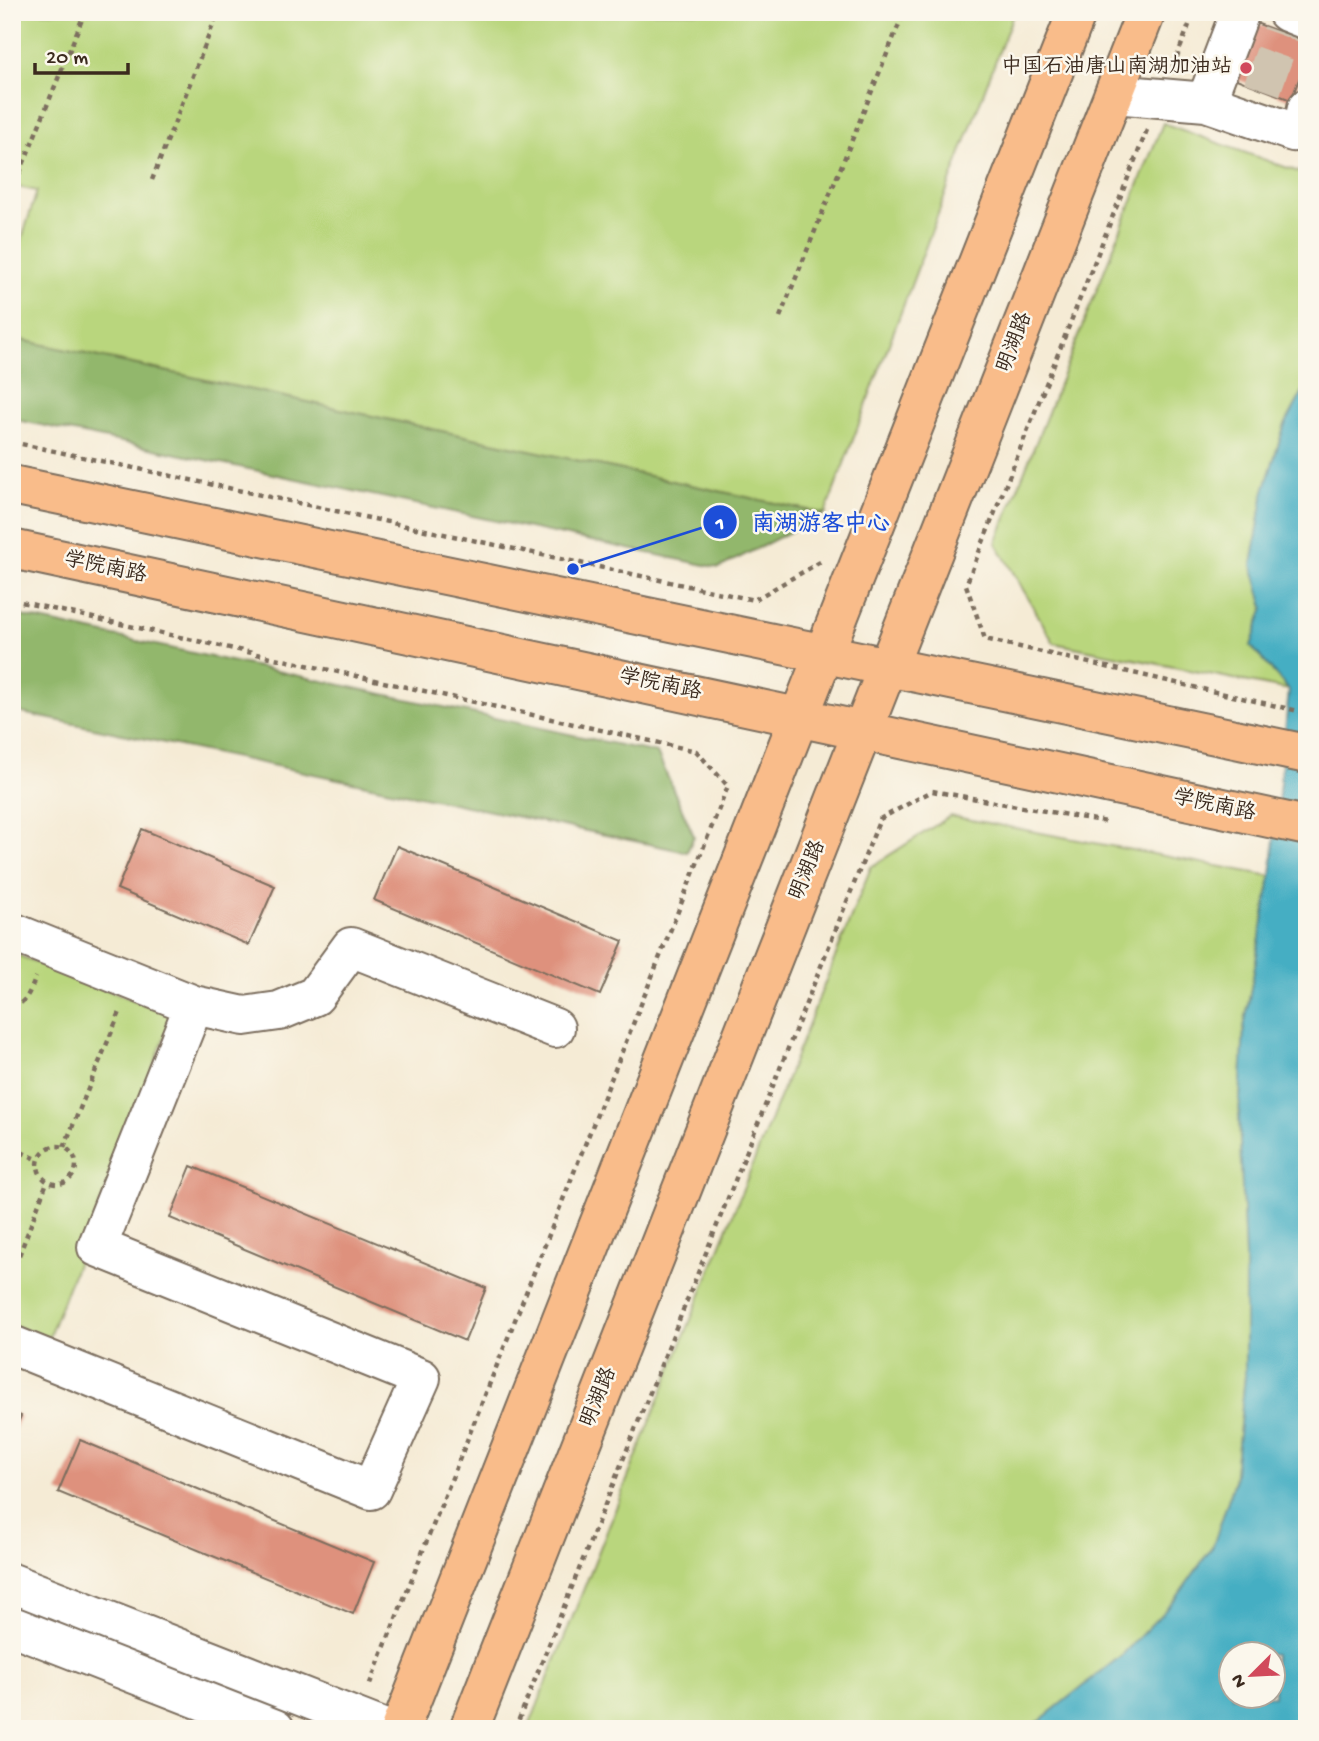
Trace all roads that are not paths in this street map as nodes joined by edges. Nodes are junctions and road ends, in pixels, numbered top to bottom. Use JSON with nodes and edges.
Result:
{"nodes":[{"id":1,"x":1077,"y":12,"type":"edge"},
{"id":2,"x":1146,"y":12,"type":"edge"},
{"id":3,"x":1240,"y":12,"type":"edge"},
{"id":4,"x":1114,"y":94,"type":"junction"},
{"id":5,"x":1206,"y":102,"type":"junction"},
{"id":6,"x":1307,"y":108,"type":"edge"},
{"id":7,"x":12,"y":485,"type":"edge"},
{"id":8,"x":12,"y":550,"type":"edge"},
{"id":9,"x":823,"y":654,"type":"junction"},
{"id":10,"x":890,"y":666,"type":"junction"},
{"id":11,"x":800,"y":716,"type":"junction"},
{"id":12,"x":864,"y":733,"type":"junction"},
{"id":13,"x":1307,"y":754,"type":"edge"},
{"id":14,"x":1307,"y":826,"type":"edge"},
{"id":15,"x":12,"y":932,"type":"edge"},
{"id":16,"x":194,"y":1005,"type":"junction"},
{"id":17,"x":555,"y":1028,"type":"dead end"},
{"id":18,"x":12,"y":1345,"type":"edge"},
{"id":19,"x":12,"y":1583,"type":"edge"},
{"id":20,"x":12,"y":1626,"type":"edge"},
{"id":21,"x":275,"y":1729,"type":"edge"},
{"id":22,"x":385,"y":1729,"type":"edge"},
{"id":23,"x":400,"y":1729,"type":"edge"},
{"id":24,"x":469,"y":1729,"type":"edge"}],
"edges":[{"from":1,"to":9,"type":"main road"},
{"from":2,"to":4,"type":"main road","name":"明湖路"},
{"from":3,"to":5,"type":"street"},
{"from":4,"to":5,"type":"street"},
{"from":4,"to":10,"type":"main road","name":"明湖路"},
{"from":5,"to":6,"type":"street"},
{"from":7,"to":9,"type":"main road"},
{"from":8,"to":11,"type":"main road","name":"学院南路"},
{"from":9,"to":10,"type":"main road"},
{"from":9,"to":11,"type":"main road"},
{"from":10,"to":12,"type":"main road","name":"明湖路"},
{"from":10,"to":13,"type":"main road"},
{"from":11,"to":12,"type":"main road","name":"学院南路"},
{"from":11,"to":23,"type":"main road"},
{"from":12,"to":14,"type":"main road","name":"学院南路"},
{"from":12,"to":24,"type":"main road","name":"明湖路"},
{"from":15,"to":16,"type":"street"},
{"from":16,"to":17,"type":"street"},
{"from":16,"to":18,"type":"street"},
{"from":19,"to":22,"type":"street"},
{"from":20,"to":21,"type":"street"}]}
